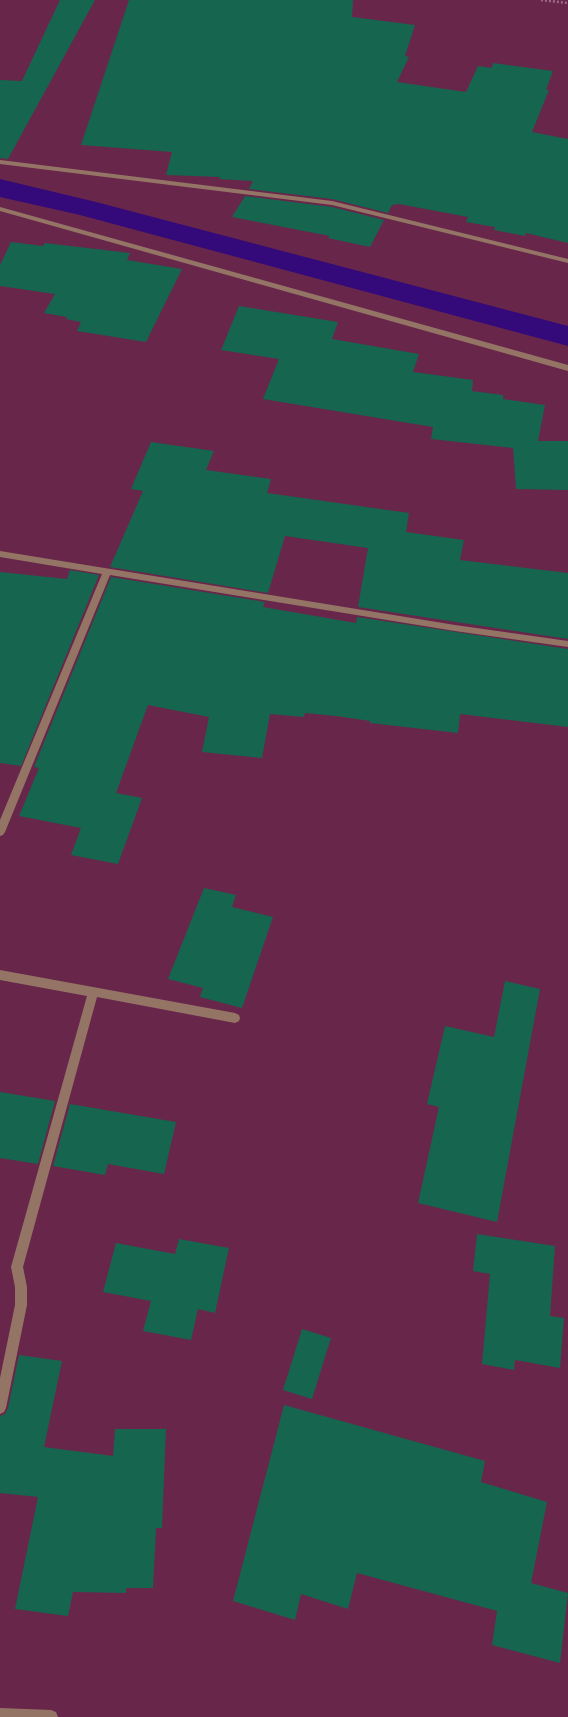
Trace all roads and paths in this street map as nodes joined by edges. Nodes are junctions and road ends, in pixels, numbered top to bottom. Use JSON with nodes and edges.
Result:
{"nodes":[{"id":1,"x":541,"y":0,"type":"edge"},
{"id":2,"x":568,"y":3,"type":"edge"},
{"id":3,"x":0,"y":162,"type":"edge"},
{"id":4,"x":0,"y":209,"type":"edge"},
{"id":5,"x":568,"y":262,"type":"edge"},
{"id":6,"x":568,"y":368,"type":"edge"},
{"id":7,"x":0,"y":554,"type":"edge"},
{"id":8,"x":107,"y":571,"type":"junction"},
{"id":9,"x":568,"y":644,"type":"edge"},
{"id":10,"x":0,"y":832,"type":"edge"},
{"id":11,"x":0,"y":975,"type":"edge"},
{"id":12,"x":93,"y":993,"type":"junction"},
{"id":13,"x":235,"y":1018,"type":"dead end"},
{"id":14,"x":0,"y":1408,"type":"edge"},
{"id":15,"x":0,"y":1715,"type":"edge"},
{"id":16,"x":51,"y":1717,"type":"edge"}],
"edges":[{"from":1,"to":2,"type":"path"},
{"from":3,"to":5,"type":"street"},
{"from":4,"to":6,"type":"street"},
{"from":7,"to":8,"type":"street"},
{"from":8,"to":9,"type":"street"},
{"from":8,"to":10,"type":"street"},
{"from":11,"to":12,"type":"street"},
{"from":12,"to":13,"type":"street"},
{"from":12,"to":14,"type":"street"},
{"from":15,"to":16,"type":"street"}]}
